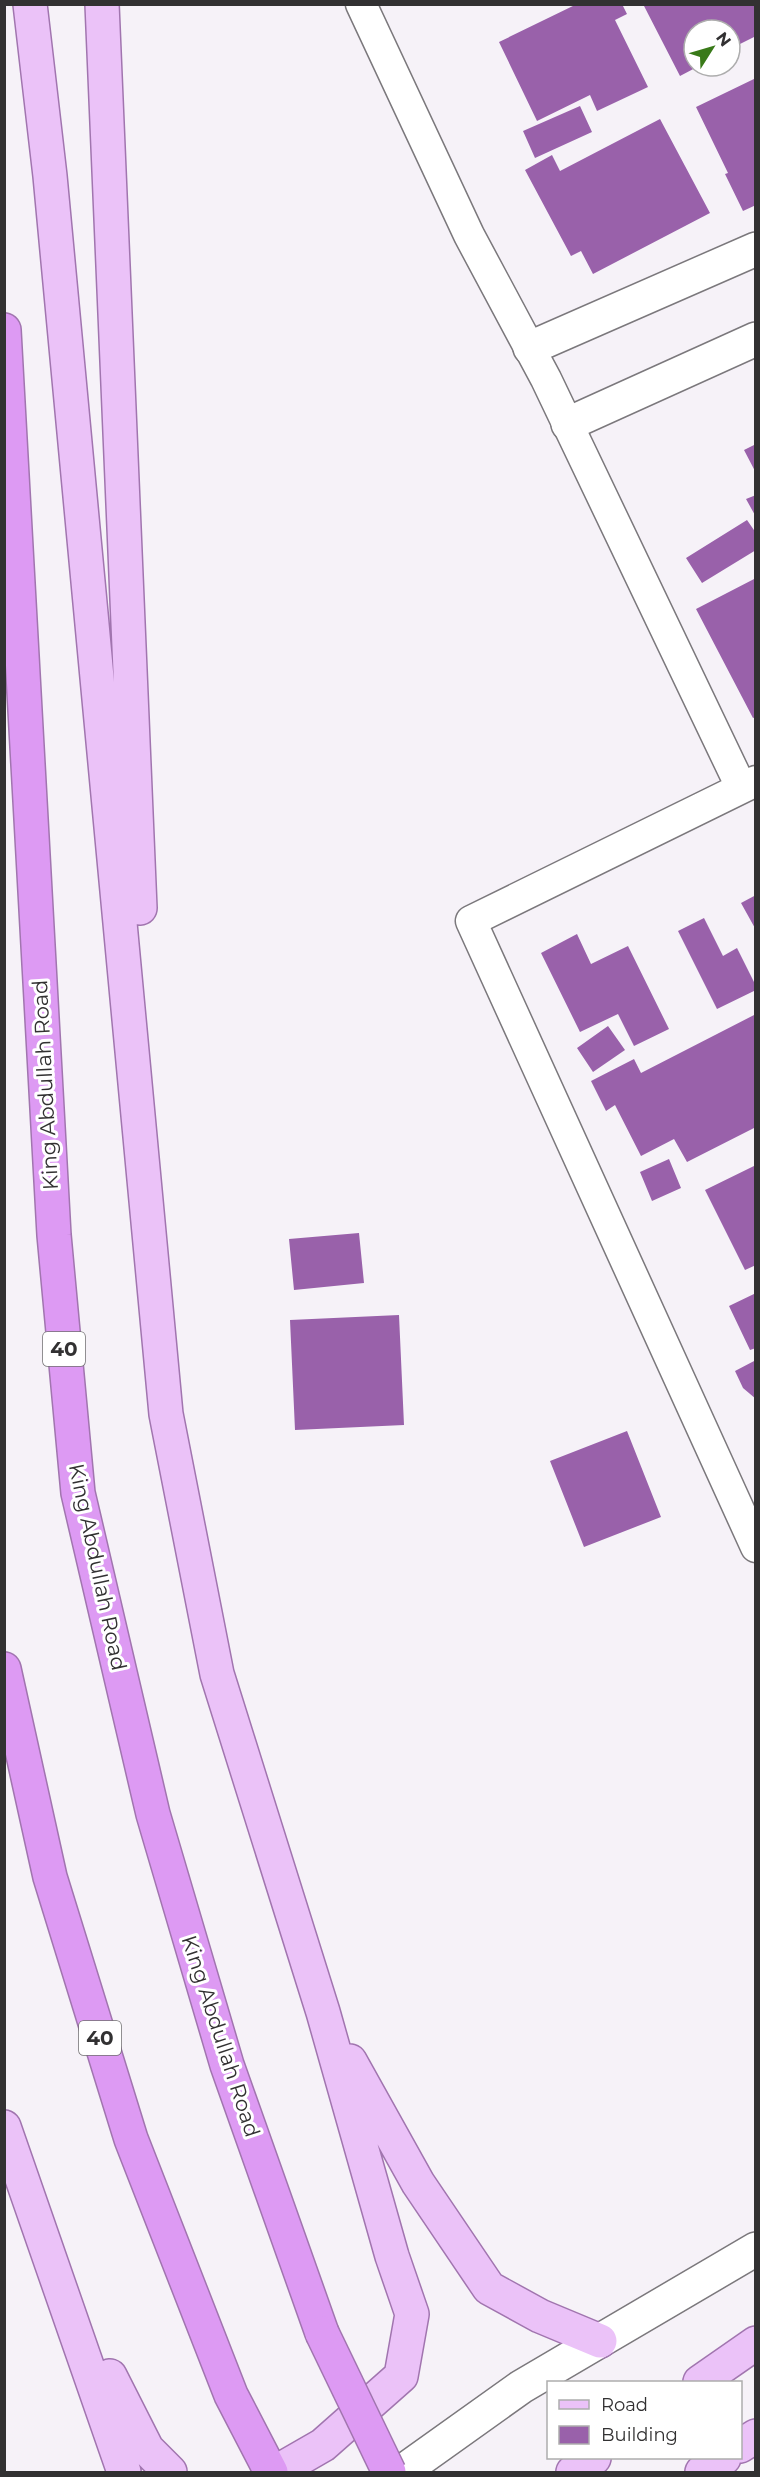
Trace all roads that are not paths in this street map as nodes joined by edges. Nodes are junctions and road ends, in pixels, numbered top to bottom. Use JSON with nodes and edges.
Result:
{"nodes":[{"id":1,"x":30,"y":4,"type":"edge"},
{"id":2,"x":102,"y":4,"type":"edge"},
{"id":3,"x":361,"y":4,"type":"edge"},
{"id":4,"x":756,"y":249,"type":"edge"},
{"id":5,"x":4,"y":330,"type":"edge"},
{"id":6,"x":756,"y":339,"type":"edge"},
{"id":7,"x":530,"y":348,"type":"junction"},
{"id":8,"x":568,"y":424,"type":"junction"},
{"id":9,"x":748,"y":784,"type":"edge"},
{"id":10,"x":154,"y":1285,"type":"junction"},
{"id":11,"x":756,"y":1547,"type":"edge"},
{"id":12,"x":4,"y":1669,"type":"edge"},
{"id":13,"x":323,"y":2012,"type":"junction"},
{"id":14,"x":4,"y":2127,"type":"edge"},
{"id":15,"x":756,"y":2249,"type":"edge"},
{"id":16,"x":53,"y":2264,"type":"junction"},
{"id":17,"x":600,"y":2341,"type":"junction"},
{"id":18,"x":756,"y":2343,"type":"edge"},
{"id":19,"x":701,"y":2381,"type":"edge"},
{"id":20,"x":756,"y":2436,"type":"edge"},
{"id":21,"x":742,"y":2445,"type":"edge"},
{"id":22,"x":591,"y":2459,"type":"edge"},
{"id":23,"x":721,"y":2459,"type":"edge"},
{"id":24,"x":124,"y":2472,"type":"edge"},
{"id":25,"x":170,"y":2472,"type":"edge"},
{"id":26,"x":271,"y":2472,"type":"edge"},
{"id":27,"x":276,"y":2472,"type":"edge"},
{"id":28,"x":389,"y":2472,"type":"edge"},
{"id":29,"x":402,"y":2472,"type":"edge"},
{"id":30,"x":573,"y":2472,"type":"edge"},
{"id":31,"x":702,"y":2472,"type":"edge"}],
"edges":[{"from":1,"to":10,"type":"main road"},
{"from":2,"to":10,"type":"main road"},
{"from":3,"to":7,"type":"street"},
{"from":4,"to":7,"type":"street"},
{"from":5,"to":28,"type":"highway","name":"King Abdullah Road","number":"40","bridge":true},
{"from":6,"to":8,"type":"street"},
{"from":7,"to":8,"type":"street"},
{"from":8,"to":9,"type":"street"},
{"from":9,"to":11,"type":"street"},
{"from":10,"to":13,"type":"main road"},
{"from":12,"to":26,"type":"highway","number":"40"},
{"from":13,"to":17,"type":"main road"},
{"from":13,"to":27,"type":"main road"},
{"from":14,"to":16,"type":"main road"},
{"from":15,"to":17,"type":"street"},
{"from":16,"to":24,"type":"main road"},
{"from":16,"to":25,"type":"main road"},
{"from":17,"to":29,"type":"street"},
{"from":18,"to":19,"type":"main road"},
{"from":20,"to":21,"type":"main road"},
{"from":22,"to":30,"type":"main road"},
{"from":23,"to":31,"type":"main road"}]}
